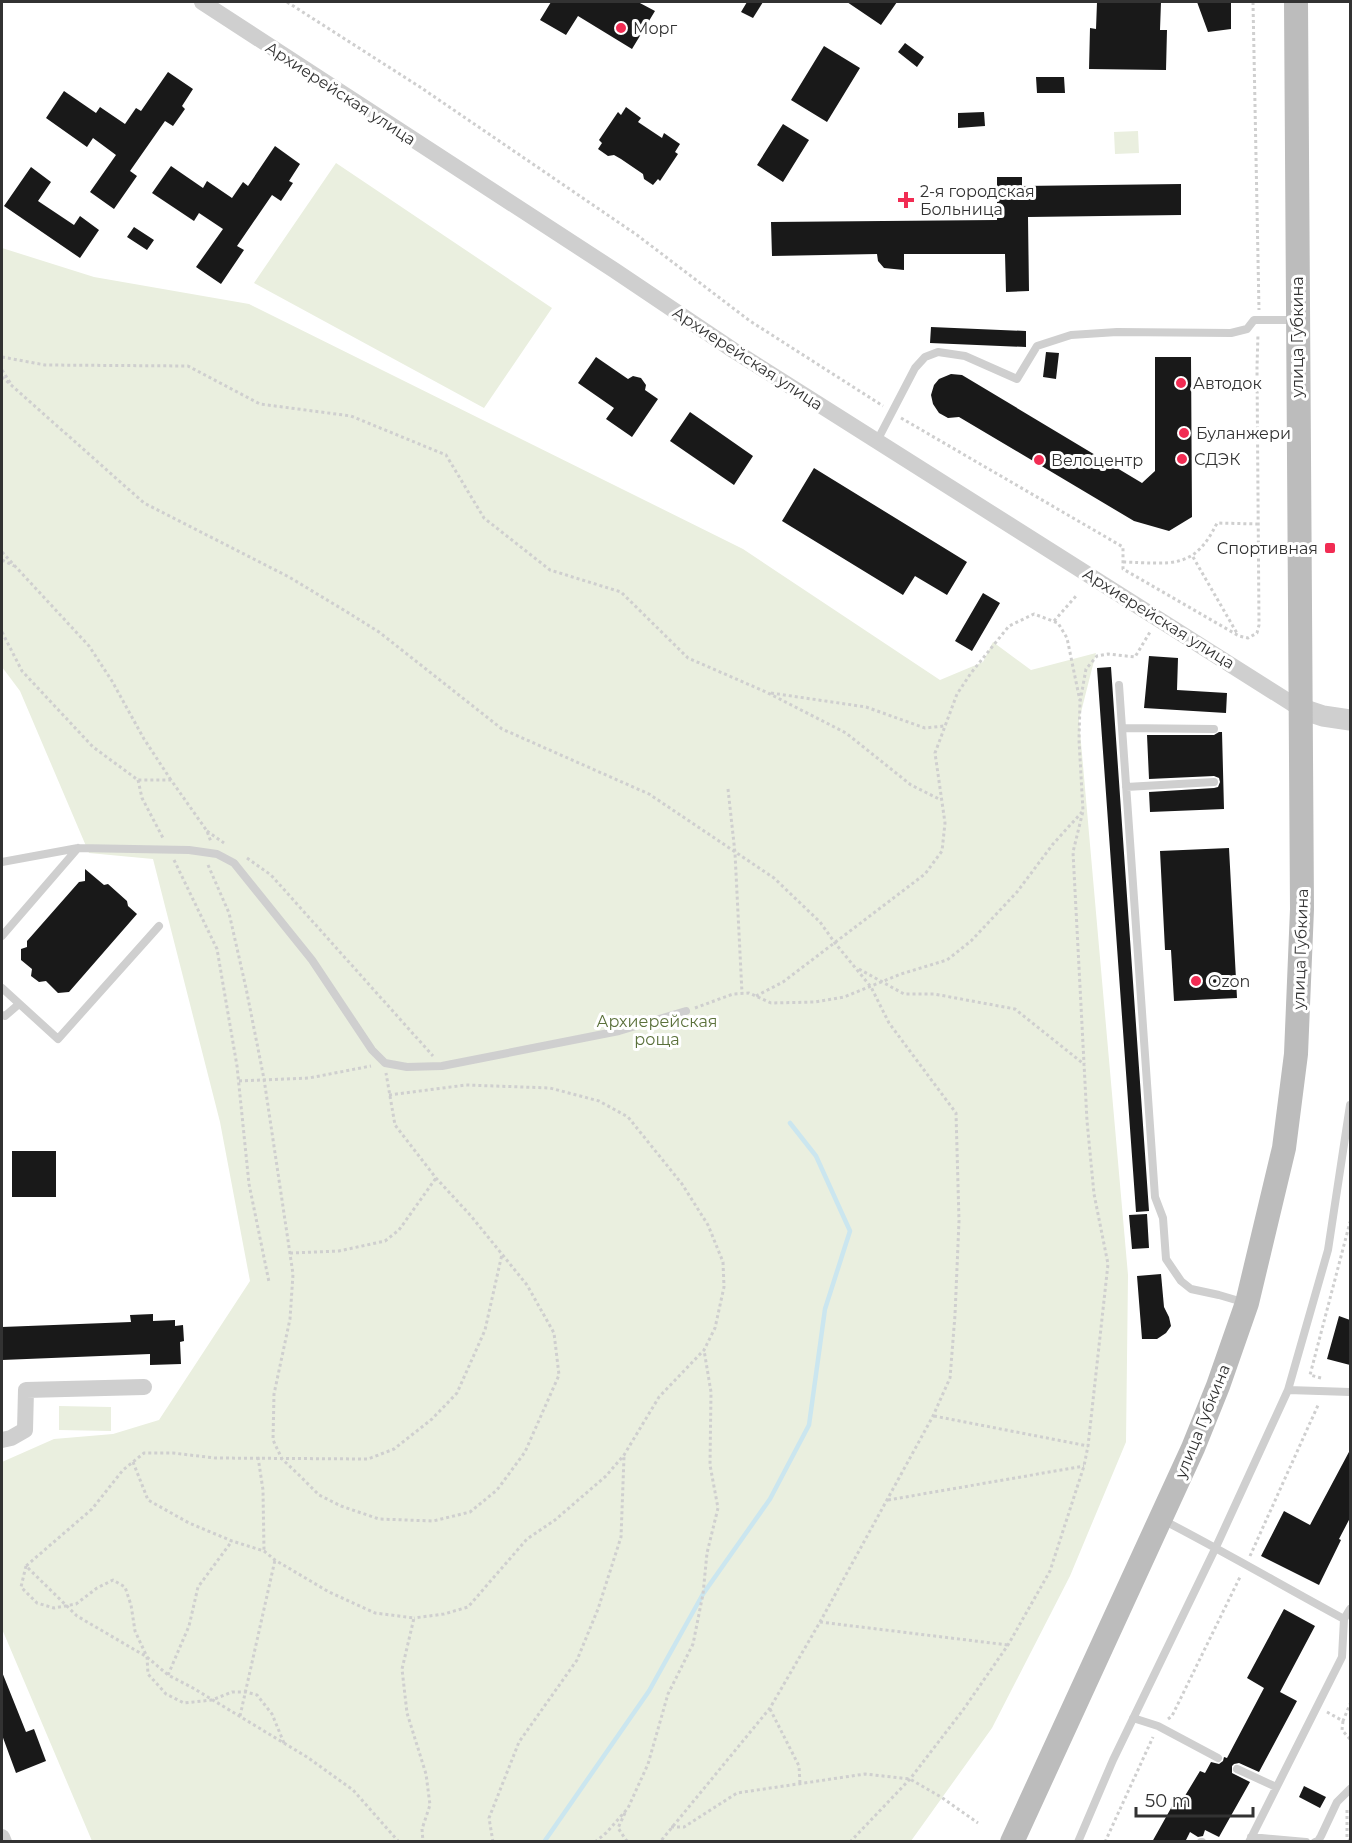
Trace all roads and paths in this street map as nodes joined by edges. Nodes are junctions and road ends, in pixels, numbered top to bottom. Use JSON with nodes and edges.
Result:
{"nodes":[{"id":1,"x":202,"y":2,"type":"edge"},
{"id":2,"x":286,"y":2,"type":"edge"},
{"id":3,"x":1253,"y":2,"type":"edge"},
{"id":4,"x":1296,"y":2,"type":"edge"},
{"id":5,"x":1259,"y":320,"type":"junction"},
{"id":6,"x":1297,"y":320,"type":"junction"},
{"id":7,"x":2,"y":357,"type":"edge"},
{"id":8,"x":2,"y":370,"type":"edge"},
{"id":9,"x":2,"y":377,"type":"edge"},
{"id":10,"x":15,"y":390,"type":"junction"},
{"id":11,"x":892,"y":413,"type":"junction"},
{"id":12,"x":877,"y":441,"type":"junction"},
{"id":13,"x":1258,"y":524,"type":"junction"},
{"id":14,"x":2,"y":552,"type":"edge"},
{"id":15,"x":1192,"y":557,"type":"junction"},
{"id":16,"x":2,"y":560,"type":"edge"},
{"id":17,"x":1123,"y":562,"type":"junction"},
{"id":18,"x":16,"y":567,"type":"junction"},
{"id":19,"x":1076,"y":596,"type":"dead end"},
{"id":20,"x":1054,"y":621,"type":"junction"},
{"id":21,"x":2,"y":632,"type":"edge"},
{"id":22,"x":1150,"y":632,"type":"dead end"},
{"id":23,"x":1239,"y":636,"type":"junction"},
{"id":24,"x":1119,"y":686,"type":"dead end"},
{"id":25,"x":766,"y":692,"type":"junction"},
{"id":26,"x":1080,"y":702,"type":"junction"},
{"id":27,"x":1299,"y":708,"type":"junction"},
{"id":28,"x":1350,"y":720,"type":"edge"},
{"id":29,"x":944,"y":726,"type":"junction"},
{"id":30,"x":1122,"y":728,"type":"junction"},
{"id":31,"x":1214,"y":729,"type":"dead end"},
{"id":32,"x":138,"y":780,"type":"junction"},
{"id":33,"x":171,"y":780,"type":"junction"},
{"id":34,"x":1214,"y":782,"type":"dead end"},
{"id":35,"x":1126,"y":787,"type":"junction"},
{"id":36,"x":728,"y":789,"type":"dead end"},
{"id":37,"x":941,"y":800,"type":"junction"},
{"id":38,"x":1083,"y":811,"type":"junction"},
{"id":39,"x":207,"y":831,"type":"junction"},
{"id":40,"x":225,"y":844,"type":"dead end"},
{"id":41,"x":78,"y":848,"type":"junction"},
{"id":42,"x":169,"y":850,"type":"junction"},
{"id":43,"x":203,"y":852,"type":"junction"},
{"id":44,"x":735,"y":853,"type":"junction"},
{"id":45,"x":217,"y":854,"type":"junction"},
{"id":46,"x":243,"y":856,"type":"dead end"},
{"id":47,"x":2,"y":862,"type":"edge"},
{"id":48,"x":159,"y":926,"type":"dead end"},
{"id":49,"x":2,"y":936,"type":"edge"},
{"id":50,"x":835,"y":943,"type":"junction"},
{"id":51,"x":856,"y":968,"type":"junction"},
{"id":52,"x":882,"y":981,"type":"junction"},
{"id":53,"x":871,"y":987,"type":"junction"},
{"id":54,"x":2,"y":988,"type":"edge"},
{"id":55,"x":742,"y":993,"type":"junction"},
{"id":56,"x":756,"y":996,"type":"junction"},
{"id":57,"x":19,"y":1004,"type":"junction"},
{"id":58,"x":686,"y":1011,"type":"joint"},
{"id":59,"x":2,"y":1015,"type":"edge"},
{"id":60,"x":385,"y":1063,"type":"junction"},
{"id":61,"x":1085,"y":1065,"type":"junction"},
{"id":62,"x":442,"y":1066,"type":"junction"},
{"id":63,"x":264,"y":1079,"type":"junction"},
{"id":64,"x":239,"y":1081,"type":"junction"},
{"id":65,"x":389,"y":1095,"type":"junction"},
{"id":66,"x":1350,"y":1105,"type":"edge"},
{"id":67,"x":436,"y":1178,"type":"junction"},
{"id":68,"x":1350,"y":1222,"type":"edge"},
{"id":69,"x":290,"y":1253,"type":"junction"},
{"id":70,"x":502,"y":1254,"type":"junction"},
{"id":71,"x":269,"y":1282,"type":"dead end"},
{"id":72,"x":1247,"y":1303,"type":"junction"},
{"id":73,"x":704,"y":1350,"type":"junction"},
{"id":74,"x":144,"y":1387,"type":"dead end"},
{"id":75,"x":1288,"y":1390,"type":"junction"},
{"id":76,"x":1324,"y":1391,"type":"junction"},
{"id":77,"x":1350,"y":1392,"type":"edge"},
{"id":78,"x":933,"y":1416,"type":"junction"},
{"id":79,"x":2,"y":1440,"type":"edge"},
{"id":80,"x":1088,"y":1446,"type":"junction"},
{"id":81,"x":624,"y":1455,"type":"junction"},
{"id":82,"x":258,"y":1457,"type":"junction"},
{"id":83,"x":282,"y":1459,"type":"junction"},
{"id":84,"x":133,"y":1462,"type":"junction"},
{"id":85,"x":1084,"y":1466,"type":"junction"},
{"id":86,"x":887,"y":1500,"type":"junction"},
{"id":87,"x":1161,"y":1518,"type":"junction"},
{"id":88,"x":232,"y":1541,"type":"junction"},
{"id":89,"x":1216,"y":1547,"type":"junction"},
{"id":90,"x":264,"y":1551,"type":"junction"},
{"id":91,"x":275,"y":1560,"type":"junction"},
{"id":92,"x":1246,"y":1565,"type":"junction"},
{"id":93,"x":26,"y":1566,"type":"junction"},
{"id":94,"x":68,"y":1605,"type":"junction"},
{"id":95,"x":1350,"y":1609,"type":"edge"},
{"id":96,"x":414,"y":1618,"type":"junction"},
{"id":97,"x":1344,"y":1619,"type":"junction"},
{"id":98,"x":820,"y":1622,"type":"junction"},
{"id":99,"x":1008,"y":1645,"type":"junction"},
{"id":100,"x":147,"y":1657,"type":"junction"},
{"id":101,"x":168,"y":1675,"type":"junction"},
{"id":102,"x":246,"y":1692,"type":"junction"},
{"id":103,"x":212,"y":1700,"type":"junction"},
{"id":104,"x":1350,"y":1704,"type":"edge"},
{"id":105,"x":1317,"y":1707,"type":"junction"},
{"id":106,"x":770,"y":1708,"type":"junction"},
{"id":107,"x":240,"y":1716,"type":"junction"},
{"id":108,"x":1133,"y":1718,"type":"junction"},
{"id":109,"x":1343,"y":1720,"type":"junction"},
{"id":110,"x":1158,"y":1726,"type":"junction"},
{"id":111,"x":1350,"y":1738,"type":"edge"},
{"id":112,"x":285,"y":1744,"type":"junction"},
{"id":113,"x":1218,"y":1758,"type":"dead end"},
{"id":114,"x":1237,"y":1769,"type":"dead end"},
{"id":115,"x":910,"y":1779,"type":"junction"},
{"id":116,"x":800,"y":1784,"type":"junction"},
{"id":117,"x":1276,"y":1787,"type":"junction"},
{"id":118,"x":1350,"y":1789,"type":"edge"},
{"id":119,"x":628,"y":1808,"type":"junction"},
{"id":120,"x":1347,"y":1810,"type":"dead end"},
{"id":121,"x":978,"y":1823,"type":"dead end"},
{"id":122,"x":671,"y":1827,"type":"junction"},
{"id":123,"x":618,"y":1828,"type":"junction"},
{"id":124,"x":606,"y":1833,"type":"junction"},
{"id":125,"x":2,"y":1837,"type":"edge"},
{"id":126,"x":1250,"y":1839,"type":"edge"},
{"id":127,"x":1350,"y":1840,"type":"edge"},
{"id":128,"x":660,"y":1841,"type":"edge"},
{"id":129,"x":4,"y":1842,"type":"edge"},
{"id":130,"x":399,"y":1842,"type":"edge"},
{"id":131,"x":423,"y":1842,"type":"edge"},
{"id":132,"x":493,"y":1842,"type":"edge"},
{"id":133,"x":595,"y":1842,"type":"edge"},
{"id":134,"x":629,"y":1842,"type":"edge"},
{"id":135,"x":850,"y":1842,"type":"edge"},
{"id":136,"x":1012,"y":1842,"type":"edge"},
{"id":137,"x":1078,"y":1842,"type":"edge"},
{"id":138,"x":1105,"y":1842,"type":"edge"},
{"id":139,"x":1306,"y":1842,"type":"edge"},
{"id":140,"x":1316,"y":1842,"type":"edge"}],
"edges":[{"from":1,"to":12,"type":"street","name":"Архиерейская улица"},
{"from":2,"to":11,"type":"path"},
{"from":3,"to":5,"type":"path"},
{"from":4,"to":6,"type":"main road","name":"улица Губкина"},
{"from":5,"to":6,"type":"lane"},
{"from":5,"to":11,"type":"lane"},
{"from":5,"to":13,"type":"path"},
{"from":6,"to":27,"type":"main road","name":"улица Губкина"},
{"from":7,"to":25,"type":"path"},
{"from":8,"to":10,"type":"path"},
{"from":9,"to":10,"type":"path"},
{"from":10,"to":44,"type":"path"},
{"from":11,"to":12,"type":"lane"},
{"from":11,"to":17,"type":"path"},
{"from":12,"to":27,"type":"street","name":"Архиерейская улица"},
{"from":13,"to":15,"type":"path"},
{"from":13,"to":23,"type":"path"},
{"from":14,"to":18,"type":"path"},
{"from":15,"to":17,"type":"path"},
{"from":15,"to":23,"type":"path"},
{"from":16,"to":18,"type":"path"},
{"from":17,"to":23,"type":"path"},
{"from":18,"to":33,"type":"path"},
{"from":19,"to":20,"type":"path"},
{"from":20,"to":26,"type":"path"},
{"from":20,"to":29,"type":"path"},
{"from":21,"to":32,"type":"path"},
{"from":22,"to":26,"type":"path"},
{"from":24,"to":30,"type":"lane"},
{"from":25,"to":29,"type":"path"},
{"from":25,"to":37,"type":"path"},
{"from":26,"to":38,"type":"path"},
{"from":27,"to":28,"type":"street"},
{"from":27,"to":72,"type":"main road","name":"улица Губкина"},
{"from":29,"to":37,"type":"path"},
{"from":30,"to":31,"type":"lane"},
{"from":30,"to":35,"type":"lane"},
{"from":32,"to":33,"type":"path"},
{"from":32,"to":42,"type":"path"},
{"from":33,"to":39,"type":"path"},
{"from":34,"to":35,"type":"lane"},
{"from":35,"to":72,"type":"lane"},
{"from":36,"to":44,"type":"path"},
{"from":37,"to":50,"type":"path"},
{"from":38,"to":52,"type":"path"},
{"from":38,"to":61,"type":"path"},
{"from":39,"to":40,"type":"path"},
{"from":39,"to":45,"type":"path"},
{"from":41,"to":42,"type":"lane"},
{"from":41,"to":47,"type":"lane"},
{"from":41,"to":49,"type":"lane"},
{"from":42,"to":43,"type":"lane"},
{"from":42,"to":64,"type":"path"},
{"from":43,"to":45,"type":"lane"},
{"from":43,"to":63,"type":"path"},
{"from":44,"to":50,"type":"path"},
{"from":44,"to":55,"type":"path"},
{"from":45,"to":60,"type":"lane"},
{"from":46,"to":62,"type":"path"},
{"from":48,"to":57,"type":"lane"},
{"from":50,"to":51,"type":"path"},
{"from":50,"to":56,"type":"path"},
{"from":51,"to":52,"type":"path"},
{"from":51,"to":53,"type":"path"},
{"from":52,"to":53,"type":"path"},
{"from":52,"to":61,"type":"path"},
{"from":53,"to":56,"type":"path"},
{"from":53,"to":78,"type":"path"},
{"from":54,"to":57,"type":"lane"},
{"from":55,"to":56,"type":"path"},
{"from":55,"to":58,"type":"path"},
{"from":57,"to":59,"type":"lane"},
{"from":58,"to":62,"type":"lane"},
{"from":60,"to":62,"type":"lane"},
{"from":60,"to":63,"type":"path"},
{"from":60,"to":65,"type":"path"},
{"from":61,"to":80,"type":"path"},
{"from":63,"to":64,"type":"path"},
{"from":63,"to":69,"type":"path"},
{"from":64,"to":71,"type":"path"},
{"from":65,"to":67,"type":"path"},
{"from":65,"to":73,"type":"path"},
{"from":66,"to":75,"type":"lane"},
{"from":67,"to":69,"type":"path"},
{"from":67,"to":70,"type":"path"},
{"from":68,"to":76,"type":"path"},
{"from":69,"to":83,"type":"path"},
{"from":70,"to":83,"type":"path"},
{"from":70,"to":83,"type":"path"},
{"from":72,"to":87,"type":"main road","name":"улица Губкина"},
{"from":73,"to":81,"type":"path"},
{"from":73,"to":119,"type":"path"},
{"from":74,"to":79,"type":"street"},
{"from":75,"to":76,"type":"lane"},
{"from":75,"to":89,"type":"lane"},
{"from":76,"to":77,"type":"lane"},
{"from":76,"to":92,"type":"path"},
{"from":78,"to":80,"type":"path"},
{"from":78,"to":86,"type":"path"},
{"from":80,"to":85,"type":"path"},
{"from":81,"to":96,"type":"path"},
{"from":81,"to":132,"type":"path"},
{"from":82,"to":83,"type":"path"},
{"from":82,"to":84,"type":"path"},
{"from":82,"to":90,"type":"path"},
{"from":84,"to":88,"type":"path"},
{"from":84,"to":93,"type":"path"},
{"from":85,"to":86,"type":"path"},
{"from":85,"to":99,"type":"path"},
{"from":86,"to":98,"type":"path"},
{"from":87,"to":89,"type":"lane"},
{"from":87,"to":136,"type":"main road","name":"улица Губкина"},
{"from":88,"to":90,"type":"path"},
{"from":88,"to":101,"type":"path"},
{"from":89,"to":92,"type":"lane"},
{"from":89,"to":108,"type":"lane"},
{"from":90,"to":91,"type":"path"},
{"from":91,"to":96,"type":"path"},
{"from":91,"to":102,"type":"path"},
{"from":92,"to":97,"type":"lane"},
{"from":92,"to":110,"type":"path"},
{"from":93,"to":94,"type":"path"},
{"from":93,"to":94,"type":"path"},
{"from":94,"to":100,"type":"path"},
{"from":94,"to":100,"type":"path"},
{"from":95,"to":97,"type":"lane"},
{"from":96,"to":131,"type":"path"},
{"from":97,"to":105,"type":"lane"},
{"from":98,"to":99,"type":"path"},
{"from":98,"to":106,"type":"path"},
{"from":99,"to":115,"type":"path"},
{"from":100,"to":101,"type":"path"},
{"from":100,"to":103,"type":"path"},
{"from":101,"to":103,"type":"path"},
{"from":102,"to":103,"type":"path"},
{"from":102,"to":107,"type":"path"},
{"from":102,"to":112,"type":"path"},
{"from":103,"to":107,"type":"path"},
{"from":104,"to":109,"type":"path"},
{"from":105,"to":109,"type":"path"},
{"from":105,"to":117,"type":"lane"},
{"from":106,"to":116,"type":"path"},
{"from":106,"to":122,"type":"path"},
{"from":107,"to":112,"type":"path"},
{"from":108,"to":110,"type":"lane"},
{"from":108,"to":137,"type":"lane"},
{"from":109,"to":111,"type":"path"},
{"from":110,"to":113,"type":"lane"},
{"from":110,"to":138,"type":"path"},
{"from":112,"to":130,"type":"path"},
{"from":114,"to":117,"type":"lane"},
{"from":115,"to":116,"type":"path"},
{"from":115,"to":121,"type":"path"},
{"from":115,"to":135,"type":"path"},
{"from":116,"to":122,"type":"path"},
{"from":117,"to":126,"type":"lane"},
{"from":118,"to":140,"type":"lane"},
{"from":119,"to":123,"type":"path"},
{"from":119,"to":124,"type":"path"},
{"from":120,"to":127,"type":"path"},
{"from":122,"to":128,"type":"path"},
{"from":123,"to":124,"type":"path"},
{"from":123,"to":134,"type":"path"},
{"from":124,"to":133,"type":"path"},
{"from":125,"to":129,"type":"street"},
{"from":126,"to":139,"type":"lane"}]}
